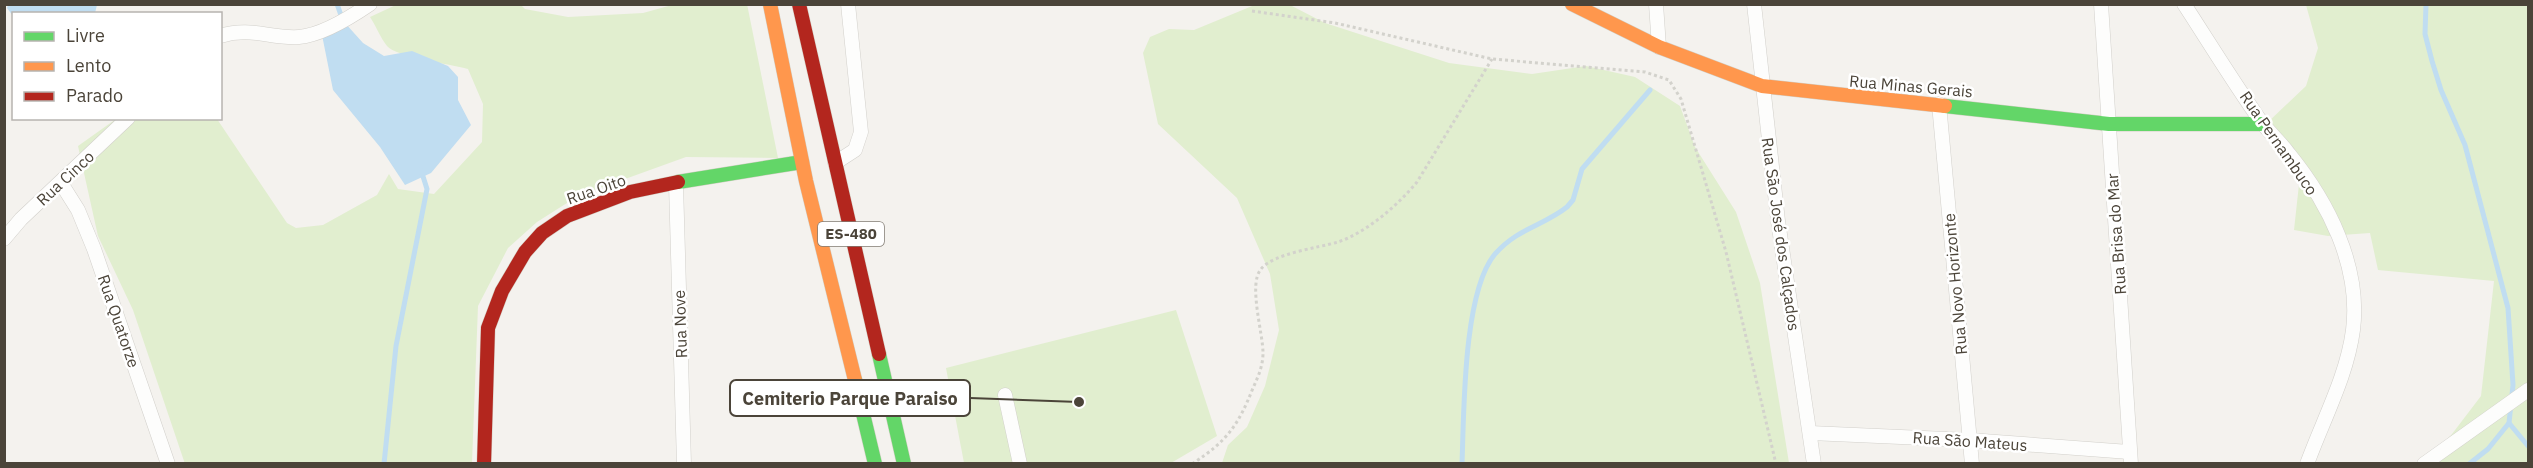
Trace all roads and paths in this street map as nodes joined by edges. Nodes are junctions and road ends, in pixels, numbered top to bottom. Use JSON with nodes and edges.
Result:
{"nodes":[{"id":1,"x":370,"y":4,"type":"edge"},
{"id":2,"x":770,"y":4,"type":"edge"},
{"id":3,"x":799,"y":4,"type":"edge"},
{"id":4,"x":848,"y":4,"type":"edge"},
{"id":5,"x":1572,"y":4,"type":"edge"},
{"id":6,"x":1656,"y":4,"type":"edge"},
{"id":7,"x":1754,"y":4,"type":"edge"},
{"id":8,"x":2101,"y":4,"type":"edge"},
{"id":9,"x":2184,"y":4,"type":"edge"},
{"id":10,"x":1252,"y":10,"type":"dead end"},
{"id":11,"x":222,"y":36,"type":"edge"},
{"id":12,"x":1659,"y":47,"type":"junction"},
{"id":13,"x":1492,"y":59,"type":"junction"},
{"id":14,"x":1762,"y":86,"type":"junction"},
{"id":15,"x":1939,"y":104,"type":"junction"},
{"id":16,"x":126,"y":120,"type":"edge"},
{"id":17,"x":2109,"y":124,"type":"junction"},
{"id":18,"x":2263,"y":124,"type":"junction"},
{"id":19,"x":802,"y":162,"type":"junction"},
{"id":20,"x":835,"y":163,"type":"junction"},
{"id":21,"x":61,"y":183,"type":"junction"},
{"id":22,"x":676,"y":184,"type":"junction"},
{"id":23,"x":4,"y":239,"type":"edge"},
{"id":24,"x":2529,"y":390,"type":"edge"},
{"id":25,"x":1005,"y":395,"type":"dead end"},
{"id":26,"x":1810,"y":433,"type":"junction"},
{"id":27,"x":1969,"y":440,"type":"junction"},
{"id":28,"x":2130,"y":458,"type":"edge"},
{"id":29,"x":872,"y":462,"type":"edge"},
{"id":30,"x":168,"y":464,"type":"edge"},
{"id":31,"x":484,"y":464,"type":"edge"},
{"id":32,"x":684,"y":464,"type":"edge"},
{"id":33,"x":904,"y":464,"type":"edge"},
{"id":34,"x":1020,"y":464,"type":"edge"},
{"id":35,"x":1192,"y":464,"type":"edge"},
{"id":36,"x":1776,"y":464,"type":"edge"},
{"id":37,"x":1815,"y":464,"type":"edge"},
{"id":38,"x":1972,"y":464,"type":"edge"},
{"id":39,"x":2307,"y":464,"type":"edge"},
{"id":40,"x":2424,"y":464,"type":"edge"}],
"edges":[{"from":1,"to":11,"type":"street"},
{"from":2,"to":19,"type":"street","number":"ES-480"},
{"from":3,"to":20,"type":"street","number":"ES-480"},
{"from":4,"to":20,"type":"street"},
{"from":5,"to":12,"type":"street","name":"Rua Minas Gerais"},
{"from":6,"to":12,"type":"street"},
{"from":7,"to":14,"type":"street","name":"Rua São José dos Calçados"},
{"from":8,"to":17,"type":"street","name":"Rua Brisa do Mar"},
{"from":9,"to":18,"type":"street","name":"Rua Pernambuco"},
{"from":10,"to":13,"type":"path"},
{"from":12,"to":14,"type":"street","name":"Rua Minas Gerais"},
{"from":13,"to":35,"type":"path"},
{"from":13,"to":36,"type":"path"},
{"from":14,"to":15,"type":"street","name":"Rua Minas Gerais"},
{"from":14,"to":26,"type":"street","name":"Rua São José dos Calçados"},
{"from":15,"to":17,"type":"street","name":"Rua Minas Gerais"},
{"from":15,"to":27,"type":"street","name":"Rua Novo Horizonte"},
{"from":16,"to":21,"type":"street","name":"Rua Cinco"},
{"from":17,"to":18,"type":"street","name":"Rua Minas Gerais"},
{"from":17,"to":28,"type":"street","name":"Rua Brisa do Mar"},
{"from":18,"to":39,"type":"street","name":"Rua Pernambuco"},
{"from":19,"to":22,"type":"street","name":"Rua Oito"},
{"from":19,"to":29,"type":"street","number":"ES-480"},
{"from":20,"to":33,"type":"street","number":"ES-480"},
{"from":21,"to":23,"type":"street","name":"Rua Cinco"},
{"from":21,"to":30,"type":"street","name":"Rua Quatorze"},
{"from":22,"to":31,"type":"street","name":"Rua Oito"},
{"from":22,"to":32,"type":"street","name":"Rua Nove"},
{"from":24,"to":40,"type":"street"},
{"from":25,"to":34,"type":"street"},
{"from":26,"to":27,"type":"street","name":"Rua São Mateus"},
{"from":26,"to":37,"type":"street","name":"Rua São José dos Calçados"},
{"from":27,"to":28,"type":"street","name":"Rua São Mateus"},
{"from":27,"to":38,"type":"street","name":"Rua Novo Horizonte"}]}
